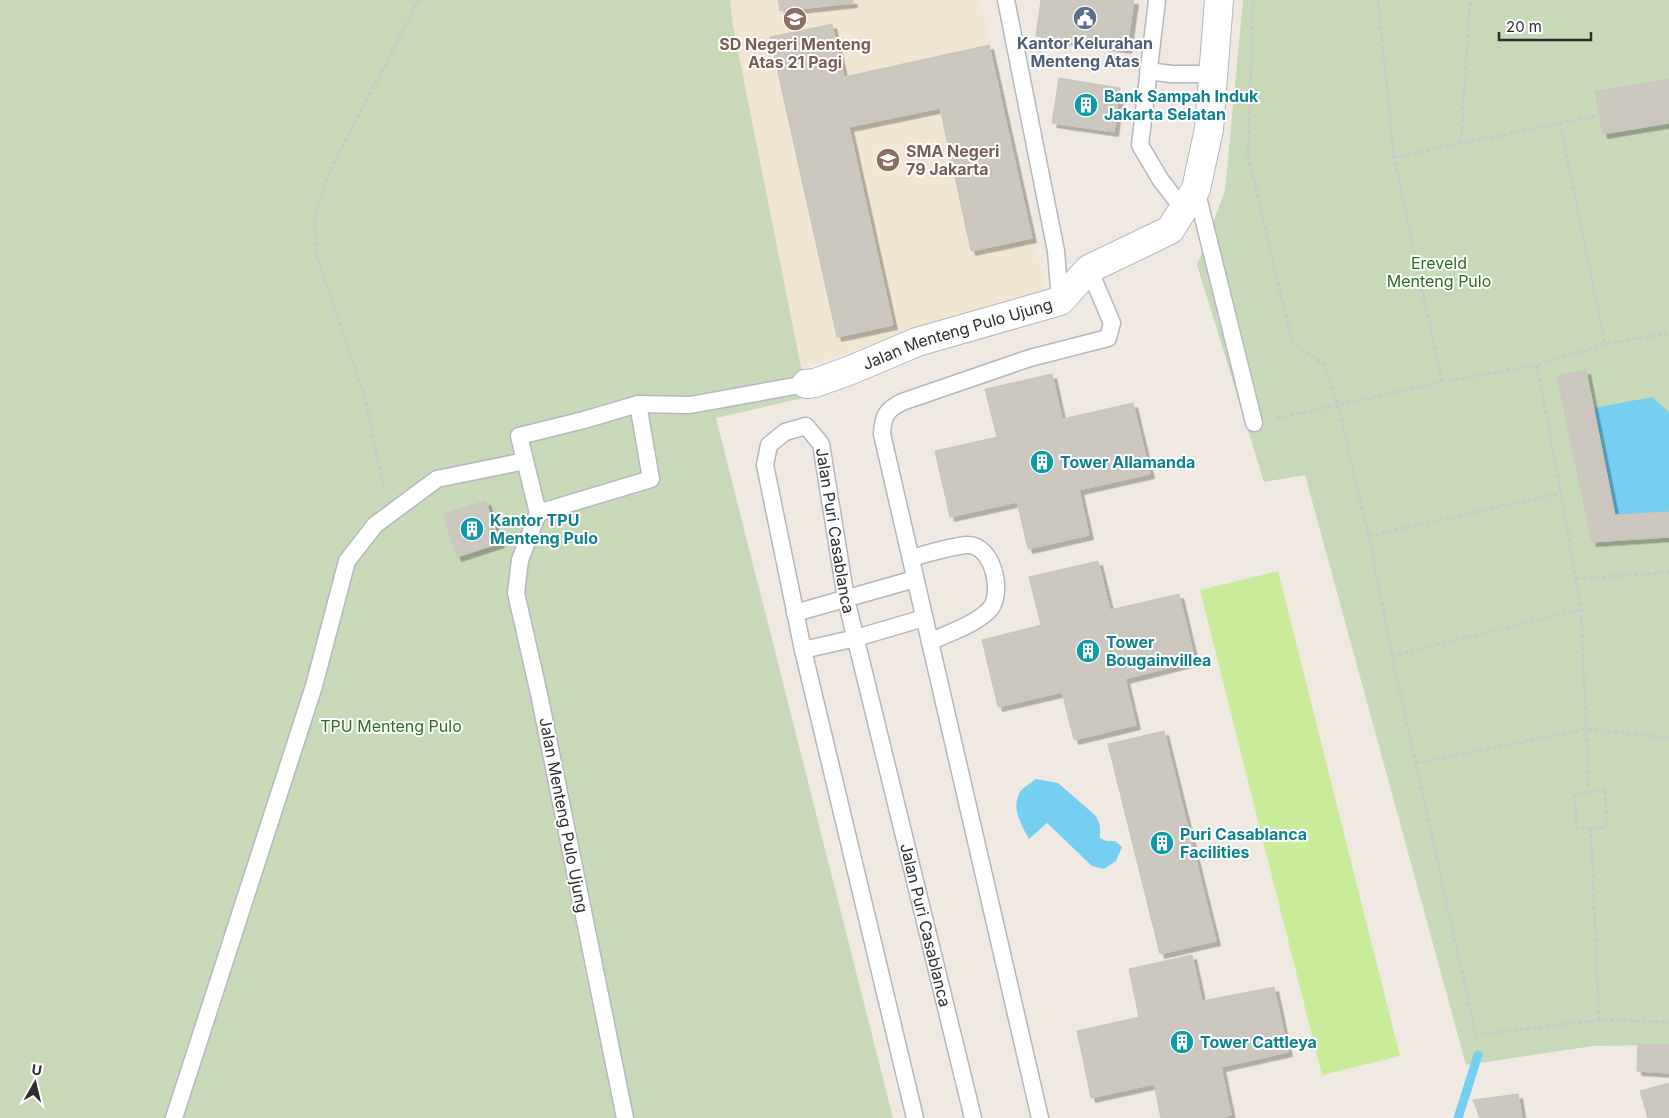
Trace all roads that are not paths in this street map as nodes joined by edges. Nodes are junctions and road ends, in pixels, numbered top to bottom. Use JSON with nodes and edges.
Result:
{"nodes":[{"id":1,"x":1006,"y":0,"type":"edge"},
{"id":2,"x":1157,"y":0,"type":"edge"},
{"id":3,"x":1219,"y":0,"type":"edge"},
{"id":4,"x":1148,"y":71,"type":"junction"},
{"id":5,"x":1213,"y":74,"type":"junction"},
{"id":6,"x":1190,"y":199,"type":"junction"},
{"id":7,"x":1089,"y":268,"type":"junction"},
{"id":8,"x":1060,"y":301,"type":"junction"},
{"id":9,"x":806,"y":384,"type":"joint"},
{"id":10,"x":638,"y":404,"type":"junction"},
{"id":11,"x":1254,"y":423,"type":"dead end"},
{"id":12,"x":525,"y":461,"type":"junction"},
{"id":13,"x":538,"y":514,"type":"junction"},
{"id":14,"x":911,"y":558,"type":"junction"},
{"id":15,"x":915,"y":579,"type":"junction"},
{"id":16,"x":846,"y":599,"type":"junction"},
{"id":17,"x":795,"y":613,"type":"junction"},
{"id":18,"x":924,"y":618,"type":"junction"},
{"id":19,"x":856,"y":638,"type":"junction"},
{"id":20,"x":930,"y":642,"type":"junction"},
{"id":21,"x":803,"y":650,"type":"junction"},
{"id":22,"x":174,"y":1118,"type":"edge"},
{"id":23,"x":625,"y":1118,"type":"edge"},
{"id":24,"x":915,"y":1118,"type":"edge"},
{"id":25,"x":973,"y":1118,"type":"edge"},
{"id":26,"x":1040,"y":1118,"type":"edge"}],
"edges":[{"from":1,"to":8,"type":"lane"},
{"from":2,"to":4,"type":"lane"},
{"from":3,"to":5,"type":"street","name":"Jalan Menteng Pulo Ujung"},
{"from":4,"to":5,"type":"lane"},
{"from":4,"to":6,"type":"lane"},
{"from":5,"to":6,"type":"street","name":"Jalan Menteng Pulo Ujung"},
{"from":6,"to":7,"type":"street","name":"Jalan Menteng Pulo Ujung"},
{"from":6,"to":11,"type":"lane"},
{"from":7,"to":8,"type":"street","name":"Jalan Menteng Pulo Ujung"},
{"from":7,"to":14,"type":"lane"},
{"from":8,"to":9,"type":"street","name":"Jalan Menteng Pulo Ujung"},
{"from":9,"to":10,"type":"lane","name":"Jalan Menteng Pulo Ujung"},
{"from":10,"to":12,"type":"lane","name":"Jalan Menteng Pulo Ujung"},
{"from":10,"to":13,"type":"lane"},
{"from":12,"to":13,"type":"lane","name":"Jalan Menteng Pulo Ujung"},
{"from":12,"to":22,"type":"lane"},
{"from":13,"to":23,"type":"lane","name":"Jalan Menteng Pulo Ujung"},
{"from":14,"to":15,"type":"lane"},
{"from":14,"to":20,"type":"lane"},
{"from":15,"to":16,"type":"lane"},
{"from":15,"to":18,"type":"lane"},
{"from":16,"to":17,"type":"lane"},
{"from":16,"to":17,"type":"lane","name":"Jalan Puri Casablanca"},
{"from":16,"to":19,"type":"lane","name":"Jalan Puri Casablanca"},
{"from":17,"to":21,"type":"lane","name":"Jalan Puri Casablanca"},
{"from":18,"to":19,"type":"lane"},
{"from":18,"to":20,"type":"lane"},
{"from":19,"to":21,"type":"lane"},
{"from":19,"to":25,"type":"lane","name":"Jalan Puri Casablanca"},
{"from":20,"to":26,"type":"lane"},
{"from":21,"to":24,"type":"lane","name":"Jalan Puri Casablanca"}]}
